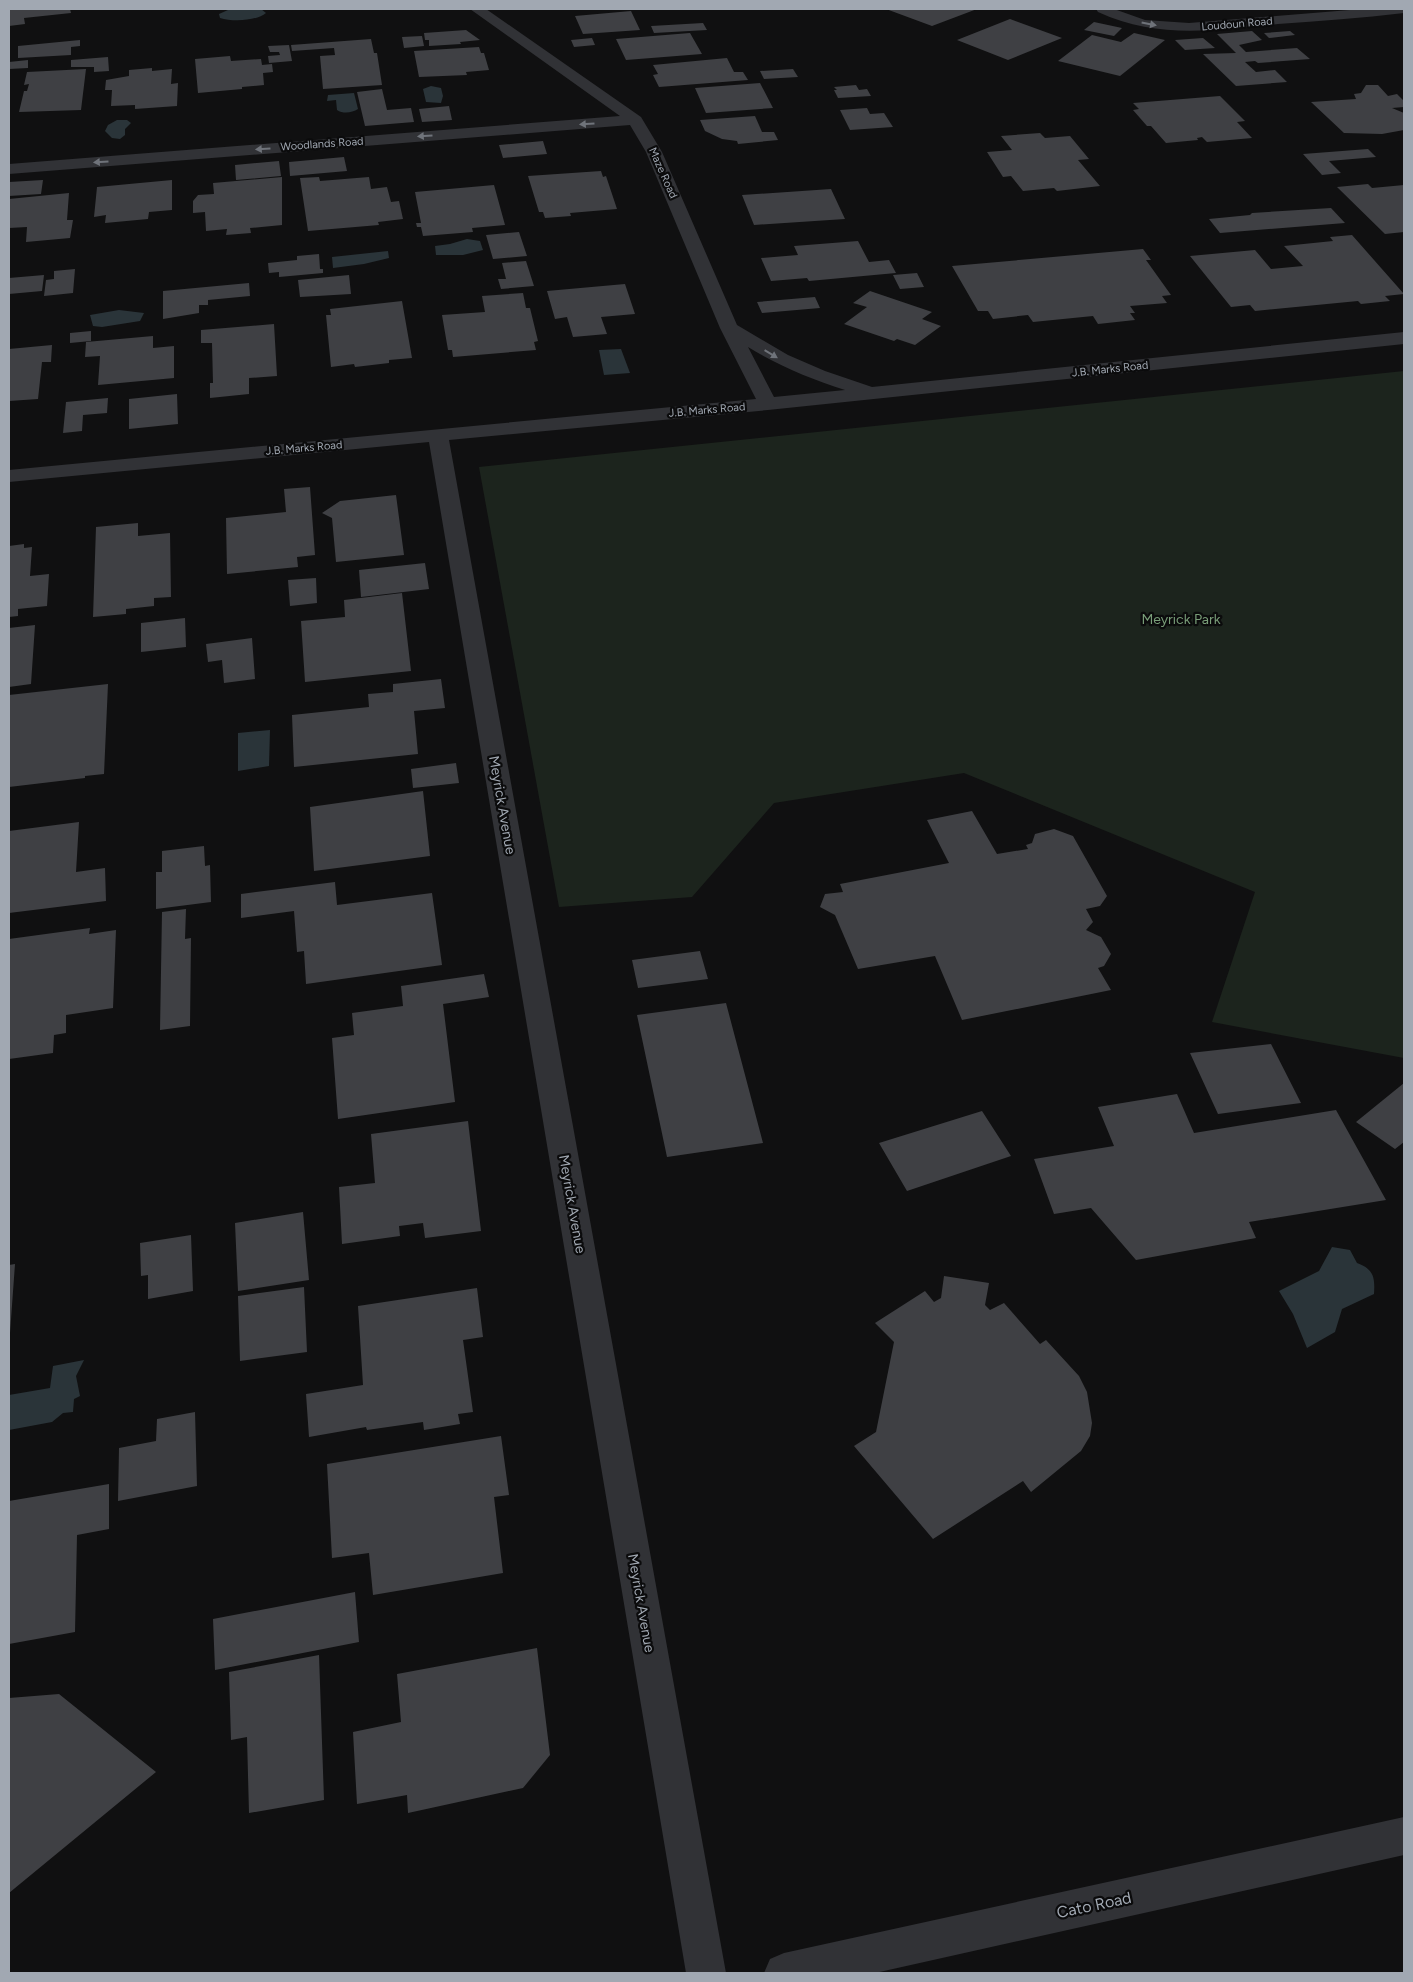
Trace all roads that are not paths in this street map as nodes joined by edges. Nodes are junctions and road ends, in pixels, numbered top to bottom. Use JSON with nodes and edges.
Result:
{"nodes":[{"id":1,"x":477,"y":9,"type":"edge"},
{"id":2,"x":1103,"y":9,"type":"edge"},
{"id":3,"x":1404,"y":9,"type":"edge"},
{"id":4,"x":636,"y":120,"type":"junction"},
{"id":5,"x":9,"y":169,"type":"edge"},
{"id":6,"x":729,"y":328,"type":"junction"},
{"id":7,"x":1404,"y":338,"type":"edge"},
{"id":8,"x":873,"y":393,"type":"junction"},
{"id":9,"x":768,"y":404,"type":"junction"},
{"id":10,"x":438,"y":435,"type":"junction"},
{"id":11,"x":9,"y":476,"type":"edge"},
{"id":12,"x":1404,"y":1836,"type":"edge"},
{"id":13,"x":706,"y":1973,"type":"edge"},
{"id":14,"x":784,"y":1973,"type":"edge"}],
"edges":[{"from":1,"to":4,"type":"street","name":"Maze Road"},
{"from":2,"to":3,"type":"street","name":"Loudoun Road","one_way":true},
{"from":4,"to":5,"type":"street","name":"Woodlands Road","one_way":true},
{"from":4,"to":6,"type":"street","name":"Maze Road"},
{"from":6,"to":8,"type":"street","one_way":true},
{"from":6,"to":9,"type":"street","name":"Maze Road"},
{"from":7,"to":8,"type":"street","name":"J.B. Marks Road"},
{"from":8,"to":9,"type":"street","name":"J.B. Marks Road"},
{"from":9,"to":10,"type":"street","name":"J.B. Marks Road"},
{"from":10,"to":11,"type":"street","name":"J.B. Marks Road"},
{"from":10,"to":13,"type":"street","name":"Meyrick Avenue"},
{"from":12,"to":14,"type":"street","name":"Cato Road"}]}
